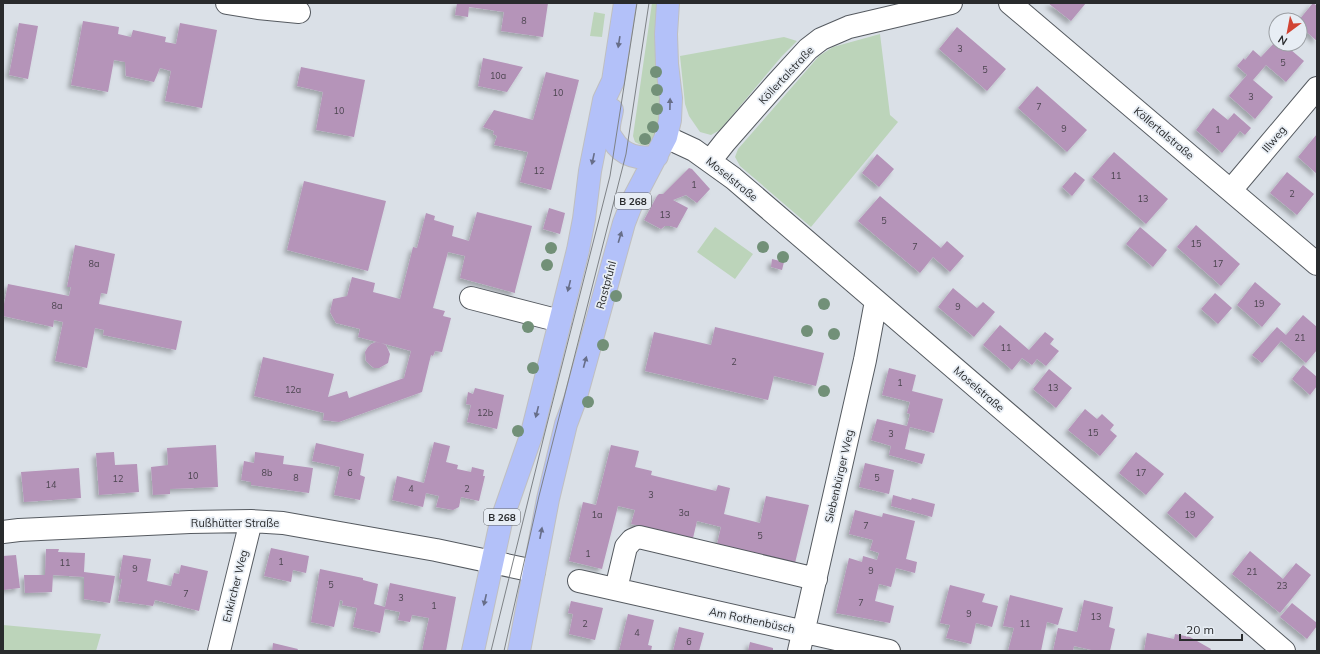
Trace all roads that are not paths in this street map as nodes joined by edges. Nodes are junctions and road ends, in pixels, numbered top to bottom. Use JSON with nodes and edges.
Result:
{"nodes":[{"id":1,"x":227,"y":3,"type":"edge"},
{"id":2,"x":625,"y":3,"type":"edge"},
{"id":3,"x":668,"y":3,"type":"edge"},
{"id":4,"x":952,"y":3,"type":"edge"},
{"id":5,"x":1010,"y":3,"type":"edge"},
{"id":6,"x":299,"y":12,"type":"dead end"},
{"id":7,"x":613,"y":81,"type":"junction"},
{"id":8,"x":1317,"y":88,"type":"edge"},
{"id":9,"x":666,"y":137,"type":"junction"},
{"id":10,"x":657,"y":156,"type":"junction"},
{"id":11,"x":710,"y":161,"type":"junction"},
{"id":12,"x":1231,"y":190,"type":"junction"},
{"id":13,"x":1317,"y":264,"type":"edge"},
{"id":14,"x":471,"y":298,"type":"dead end"},
{"id":15,"x":876,"y":301,"type":"junction"},
{"id":16,"x":560,"y":322,"type":"junction"},
{"id":17,"x":251,"y":521,"type":"junction"},
{"id":18,"x":3,"y":532,"type":"edge"},
{"id":19,"x":493,"y":562,"type":"junction"},
{"id":20,"x":534,"y":572,"type":"junction"},
{"id":21,"x":816,"y":579,"type":"junction"},
{"id":22,"x":579,"y":581,"type":"dead end"},
{"id":23,"x":616,"y":589,"type":"junction"},
{"id":24,"x":801,"y":641,"type":"edge"},
{"id":25,"x":219,"y":651,"type":"edge"},
{"id":26,"x":473,"y":651,"type":"edge"},
{"id":27,"x":519,"y":651,"type":"edge"},
{"id":28,"x":889,"y":651,"type":"edge"},
{"id":29,"x":1284,"y":651,"type":"edge"}],
"edges":[{"from":1,"to":6,"type":"street"},
{"from":2,"to":7,"type":"main road","number":"B 268","one_way":true},
{"from":9,"to":3,"type":"main road","name":"Rastpfuhl","number":"B 268","one_way":true},
{"from":4,"to":11,"type":"street","name":"Köllertalstraße"},
{"from":5,"to":12,"type":"street","name":"Köllertalstraße"},
{"from":7,"to":10,"type":"main road","number":"B 268"},
{"from":7,"to":16,"type":"main road","number":"B 268","one_way":true},
{"from":8,"to":12,"type":"street","name":"Illweg"},
{"from":9,"to":10,"type":"main road","name":"Rastpfuhl","number":"B 268"},
{"from":9,"to":11,"type":"street","name":"Moselstraße"},
{"from":20,"to":10,"type":"main road","name":"Rastpfuhl","number":"B 268","one_way":true},
{"from":11,"to":15,"type":"street","name":"Moselstraße"},
{"from":12,"to":13,"type":"street","name":"Köllertalstraße"},
{"from":14,"to":16,"type":"street"},
{"from":15,"to":21,"type":"street","name":"Siebenbürger Weg"},
{"from":15,"to":29,"type":"street","name":"Moselstraße"},
{"from":16,"to":19,"type":"main road","number":"B 268","one_way":true},
{"from":17,"to":18,"type":"street","name":"Rußhütter Straße"},
{"from":17,"to":19,"type":"street","name":"Rußhütter Straße"},
{"from":17,"to":25,"type":"street","name":"Enkircher Weg"},
{"from":19,"to":20,"type":"street","name":"Rußhütter Straße"},
{"from":19,"to":26,"type":"main road","number":"B 268","one_way":true},
{"from":20,"to":27,"type":"main road","number":"B 268"},
{"from":21,"to":23,"type":"street"},
{"from":21,"to":24,"type":"street","name":"Siebenbürger Weg"},
{"from":22,"to":23,"type":"street","name":"Am Rothenbüsch"},
{"from":23,"to":24,"type":"street","name":"Am Rothenbüsch"},
{"from":24,"to":28,"type":"street","name":"Am Rothenbüsch"}]}
